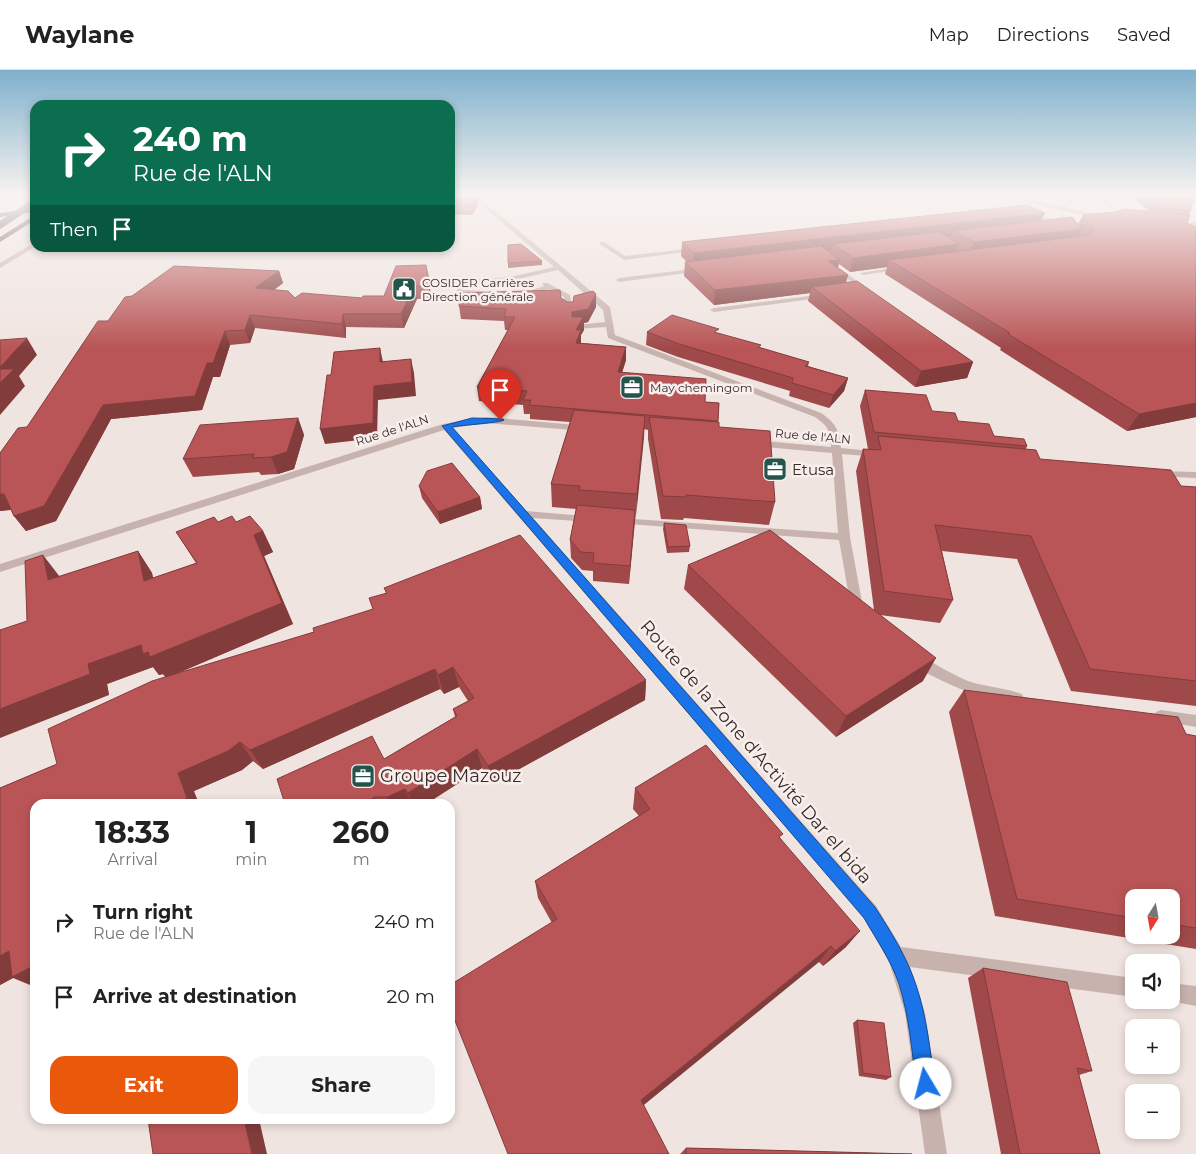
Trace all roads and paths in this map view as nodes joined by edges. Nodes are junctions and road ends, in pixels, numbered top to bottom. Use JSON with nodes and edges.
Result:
{"nodes":[{"id":1,"x":30,"y":247,"type":"edge"},
{"id":2,"x":534,"y":247,"type":"edge"},
{"id":3,"x":607,"y":247,"type":"edge"},
{"id":4,"x":702,"y":249,"type":"edge"},
{"id":5,"x":827,"y":262,"type":"edge"},
{"id":6,"x":0,"y":266,"type":"edge"},
{"id":7,"x":910,"y":267,"type":"edge"},
{"id":8,"x":560,"y":268,"type":"junction"},
{"id":9,"x":705,"y":270,"type":"edge"},
{"id":10,"x":863,"y":273,"type":"edge"},
{"id":11,"x":530,"y":275,"type":"junction"},
{"id":12,"x":619,"y":280,"type":"dead end"},
{"id":13,"x":550,"y":287,"type":"junction"},
{"id":14,"x":867,"y":290,"type":"junction"},
{"id":15,"x":857,"y":292,"type":"edge"},
{"id":16,"x":495,"y":294,"type":"edge"},
{"id":17,"x":512,"y":294,"type":"edge"},
{"id":18,"x":829,"y":295,"type":"edge"},
{"id":19,"x":875,"y":296,"type":"edge"},
{"id":20,"x":714,"y":310,"type":"dead end"},
{"id":21,"x":570,"y":312,"type":"edge"},
{"id":22,"x":609,"y":324,"type":"junction"},
{"id":23,"x":577,"y":327,"type":"edge"},
{"id":24,"x":446,"y":426,"type":"junction"},
{"id":25,"x":599,"y":429,"type":"edge"},
{"id":26,"x":747,"y":442,"type":"edge"},
{"id":27,"x":836,"y":450,"type":"junction"},
{"id":28,"x":894,"y":456,"type":"edge"},
{"id":29,"x":1150,"y":474,"type":"edge"},
{"id":30,"x":1194,"y":478,"type":"edge"},
{"id":31,"x":523,"y":514,"type":"junction"},
{"id":32,"x":844,"y":537,"type":"junction"},
{"id":33,"x":0,"y":568,"type":"edge"},
{"id":34,"x":870,"y":624,"type":"edge"},
{"id":35,"x":906,"y":655,"type":"edge"},
{"id":36,"x":1033,"y":700,"type":"edge"},
{"id":37,"x":1148,"y":714,"type":"edge"},
{"id":38,"x":1196,"y":721,"type":"edge"},
{"id":39,"x":896,"y":956,"type":"junction"},
{"id":40,"x":1125,"y":987,"type":"edge"},
{"id":41,"x":1180,"y":994,"type":"edge"},
{"id":42,"x":1196,"y":996,"type":"edge"},
{"id":43,"x":936,"y":1154,"type":"edge"}],
"edges":[{"from":1,"to":6,"type":"street"},
{"from":2,"to":8,"type":"street"},
{"from":3,"to":4,"type":"street"},
{"from":5,"to":14,"type":"street"},
{"from":7,"to":10,"type":"street"},
{"from":8,"to":11,"type":"street"},
{"from":8,"to":22,"type":"street"},
{"from":9,"to":12,"type":"street"},
{"from":11,"to":13,"type":"street"},
{"from":11,"to":16,"type":"street"},
{"from":13,"to":17,"type":"street"},
{"from":13,"to":21,"type":"street"},
{"from":14,"to":15,"type":"street"},
{"from":14,"to":19,"type":"street"},
{"from":18,"to":20,"type":"street"},
{"from":22,"to":23,"type":"street"},
{"from":22,"to":27,"type":"street"},
{"from":24,"to":25,"type":"street","name":"Rue de l'ALN"},
{"from":24,"to":31,"type":"street","name":"Route de la Zone d'Activité Dar el bida"},
{"from":24,"to":33,"type":"street","name":"Rue de l'ALN"},
{"from":26,"to":27,"type":"street","name":"Rue de l'ALN"},
{"from":27,"to":28,"type":"street","name":"Rue de l'ALN"},
{"from":27,"to":32,"type":"street"},
{"from":29,"to":30,"type":"street"},
{"from":31,"to":32,"type":"street"},
{"from":31,"to":39,"type":"street","name":"Route de la Zone d'Activité Dar el bida"},
{"from":32,"to":34,"type":"street"},
{"from":35,"to":36,"type":"street"},
{"from":37,"to":38,"type":"street"},
{"from":39,"to":40,"type":"street"},
{"from":39,"to":43,"type":"street","name":"Route de la Zone d'Activité Dar el bida"},
{"from":41,"to":42,"type":"street"}]}
